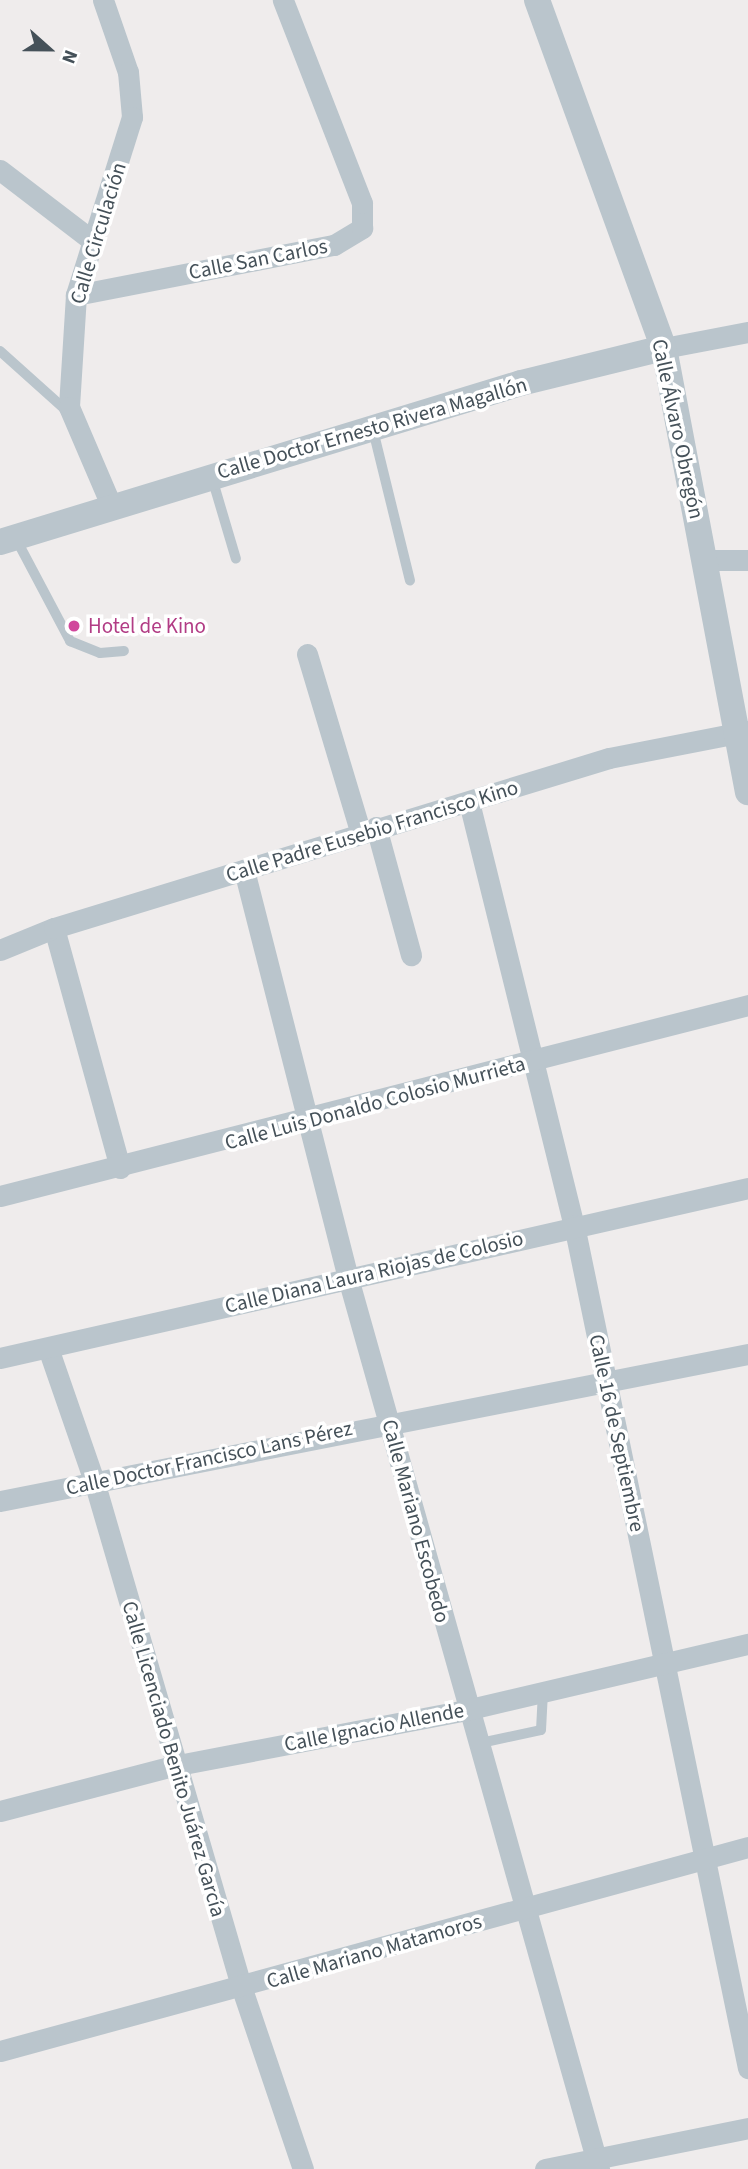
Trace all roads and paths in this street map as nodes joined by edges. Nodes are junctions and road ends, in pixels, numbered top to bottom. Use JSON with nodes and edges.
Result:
{"nodes":[{"id":1,"x":103,"y":0,"type":"edge"},
{"id":2,"x":283,"y":0,"type":"edge"},
{"id":3,"x":537,"y":0,"type":"edge"},
{"id":4,"x":0,"y":170,"type":"edge"},
{"id":5,"x":93,"y":241,"type":"junction"},
{"id":6,"x":76,"y":295,"type":"junction"},
{"id":7,"x":748,"y":332,"type":"edge"},
{"id":8,"x":664,"y":348,"type":"junction"},
{"id":9,"x":0,"y":351,"type":"edge"},
{"id":10,"x":73,"y":416,"type":"junction"},
{"id":11,"x":372,"y":428,"type":"junction"},
{"id":12,"x":211,"y":475,"type":"junction"},
{"id":13,"x":111,"y":505,"type":"junction"},
{"id":14,"x":8,"y":539,"type":"edge"},
{"id":15,"x":236,"y":559,"type":"dead end"},
{"id":16,"x":706,"y":560,"type":"junction"},
{"id":17,"x":748,"y":560,"type":"edge"},
{"id":18,"x":410,"y":581,"type":"dead end"},
{"id":19,"x":124,"y":651,"type":"dead end"},
{"id":20,"x":307,"y":654,"type":"dead end"},
{"id":21,"x":742,"y":731,"type":"edge"},
{"id":22,"x":748,"y":792,"type":"edge"},
{"id":23,"x":469,"y":802,"type":"junction"},
{"id":24,"x":368,"y":829,"type":"junction"},
{"id":25,"x":244,"y":870,"type":"junction"},
{"id":26,"x":54,"y":928,"type":"junction"},
{"id":27,"x":0,"y":950,"type":"edge"},
{"id":28,"x":411,"y":955,"type":"dead end"},
{"id":29,"x":748,"y":1005,"type":"edge"},
{"id":30,"x":530,"y":1063,"type":"junction"},
{"id":31,"x":305,"y":1121,"type":"junction"},
{"id":32,"x":120,"y":1168,"type":"junction"},
{"id":33,"x":748,"y":1188,"type":"edge"},
{"id":34,"x":0,"y":1196,"type":"edge"},
{"id":35,"x":574,"y":1225,"type":"junction"},
{"id":36,"x":348,"y":1278,"type":"junction"},
{"id":37,"x":48,"y":1348,"type":"junction"},
{"id":38,"x":748,"y":1354,"type":"edge"},
{"id":39,"x":0,"y":1358,"type":"edge"},
{"id":40,"x":604,"y":1383,"type":"junction"},
{"id":41,"x":390,"y":1420,"type":"junction"},
{"id":42,"x":94,"y":1481,"type":"junction"},
{"id":43,"x":0,"y":1501,"type":"edge"},
{"id":44,"x":748,"y":1644,"type":"edge"},
{"id":45,"x":669,"y":1662,"type":"junction"},
{"id":46,"x":543,"y":1691,"type":"junction"},
{"id":47,"x":466,"y":1710,"type":"junction"},
{"id":48,"x":476,"y":1744,"type":"junction"},
{"id":49,"x":173,"y":1766,"type":"junction"},
{"id":50,"x":0,"y":1811,"type":"edge"},
{"id":51,"x":748,"y":1847,"type":"edge"},
{"id":52,"x":705,"y":1859,"type":"junction"},
{"id":53,"x":523,"y":1907,"type":"junction"},
{"id":54,"x":242,"y":1989,"type":"junction"},
{"id":55,"x":0,"y":2052,"type":"edge"},
{"id":56,"x":748,"y":2068,"type":"edge"},
{"id":57,"x":748,"y":2127,"type":"edge"},
{"id":58,"x":598,"y":2164,"type":"edge"},
{"id":59,"x":303,"y":2169,"type":"edge"},
{"id":60,"x":545,"y":2169,"type":"edge"}],
"edges":[{"from":1,"to":5,"type":"street","name":"Calle Circulación"},
{"from":2,"to":6,"type":"street","name":"Calle San Carlos"},
{"from":3,"to":8,"type":"street","name":"Calle Álvaro Obregón"},
{"from":4,"to":5,"type":"street"},
{"from":5,"to":6,"type":"street","name":"Calle Circulación"},
{"from":6,"to":10,"type":"street","name":"Calle Circulación"},
{"from":7,"to":8,"type":"street","name":"Calle Doctor Ernesto Rivera Magallón"},
{"from":8,"to":11,"type":"street","name":"Calle Doctor Ernesto Rivera Magallón"},
{"from":8,"to":16,"type":"street","name":"Calle Álvaro Obregón"},
{"from":9,"to":10,"type":"lane"},
{"from":10,"to":13,"type":"street","name":"Calle Circulación"},
{"from":11,"to":12,"type":"street","name":"Calle Doctor Ernesto Rivera Magallón"},
{"from":11,"to":18,"type":"lane"},
{"from":12,"to":13,"type":"street","name":"Calle Doctor Ernesto Rivera Magallón"},
{"from":12,"to":15,"type":"lane"},
{"from":13,"to":14,"type":"street","name":"Calle Doctor Ernesto Rivera Magallón"},
{"from":14,"to":19,"type":"lane"},
{"from":16,"to":17,"type":"street"},
{"from":16,"to":21,"type":"street","name":"Calle Álvaro Obregón"},
{"from":20,"to":24,"type":"street"},
{"from":21,"to":22,"type":"street","name":"Calle Álvaro Obregón"},
{"from":21,"to":23,"type":"street","name":"Calle Padre Eusebio Francisco Kino"},
{"from":23,"to":24,"type":"street","name":"Calle Padre Eusebio Francisco Kino"},
{"from":23,"to":30,"type":"street","name":"Calle 16 de Septiembre"},
{"from":24,"to":25,"type":"street","name":"Calle Padre Eusebio Francisco Kino"},
{"from":24,"to":28,"type":"street"},
{"from":25,"to":26,"type":"street","name":"Calle Padre Eusebio Francisco Kino"},
{"from":25,"to":31,"type":"street","name":"Calle Mariano Escobedo"},
{"from":26,"to":27,"type":"street","name":"Calle Padre Eusebio Francisco Kino"},
{"from":26,"to":32,"type":"street"},
{"from":29,"to":30,"type":"street","name":"Calle Luis Donaldo Colosio Murrieta"},
{"from":30,"to":31,"type":"street","name":"Calle Luis Donaldo Colosio Murrieta"},
{"from":30,"to":35,"type":"street","name":"Calle 16 de Septiembre"},
{"from":31,"to":32,"type":"street","name":"Calle Luis Donaldo Colosio Murrieta"},
{"from":31,"to":36,"type":"street","name":"Calle Mariano Escobedo"},
{"from":32,"to":34,"type":"street","name":"Calle Luis Donaldo Colosio Murrieta"},
{"from":33,"to":35,"type":"street","name":"Calle Diana Laura Riojas de Colosio"},
{"from":35,"to":36,"type":"street","name":"Calle Diana Laura Riojas de Colosio"},
{"from":35,"to":40,"type":"street","name":"Calle 16 de Septiembre"},
{"from":36,"to":37,"type":"street","name":"Calle Diana Laura Riojas de Colosio"},
{"from":36,"to":41,"type":"street","name":"Calle Mariano Escobedo"},
{"from":37,"to":39,"type":"street","name":"Calle Diana Laura Riojas de Colosio"},
{"from":37,"to":42,"type":"street","name":"Calle Licenciado Benito Juárez García"},
{"from":38,"to":40,"type":"street","name":"Calle Doctor Francisco Lans Pérez"},
{"from":40,"to":41,"type":"street","name":"Calle Doctor Francisco Lans Pérez"},
{"from":40,"to":45,"type":"street","name":"Calle 16 de Septiembre"},
{"from":41,"to":42,"type":"street","name":"Calle Doctor Francisco Lans Pérez"},
{"from":41,"to":47,"type":"street","name":"Calle Mariano Escobedo"},
{"from":42,"to":43,"type":"street","name":"Calle Doctor Francisco Lans Pérez"},
{"from":42,"to":49,"type":"street","name":"Calle Licenciado Benito Juárez García"},
{"from":44,"to":45,"type":"street","name":"Calle Ignacio Allende"},
{"from":45,"to":46,"type":"street","name":"Calle Ignacio Allende"},
{"from":45,"to":52,"type":"street","name":"Calle 16 de Septiembre"},
{"from":46,"to":47,"type":"street","name":"Calle Ignacio Allende"},
{"from":46,"to":48,"type":"lane"},
{"from":47,"to":48,"type":"street","name":"Calle Mariano Escobedo"},
{"from":47,"to":49,"type":"street","name":"Calle Ignacio Allende"},
{"from":48,"to":53,"type":"street","name":"Calle Mariano Escobedo"},
{"from":49,"to":50,"type":"street","name":"Calle Ignacio Allende"},
{"from":49,"to":54,"type":"street","name":"Calle Licenciado Benito Juárez García"},
{"from":51,"to":52,"type":"street","name":"Calle Mariano Matamoros"},
{"from":52,"to":53,"type":"street","name":"Calle Mariano Matamoros"},
{"from":52,"to":56,"type":"street","name":"Calle 16 de Septiembre"},
{"from":53,"to":54,"type":"street","name":"Calle Mariano Matamoros"},
{"from":53,"to":58,"type":"street","name":"Calle Mariano Escobedo"},
{"from":54,"to":55,"type":"street","name":"Calle Mariano Matamoros"},
{"from":54,"to":59,"type":"street","name":"Calle Licenciado Benito Juárez García"},
{"from":57,"to":58,"type":"street"},
{"from":58,"to":60,"type":"street"}]}
